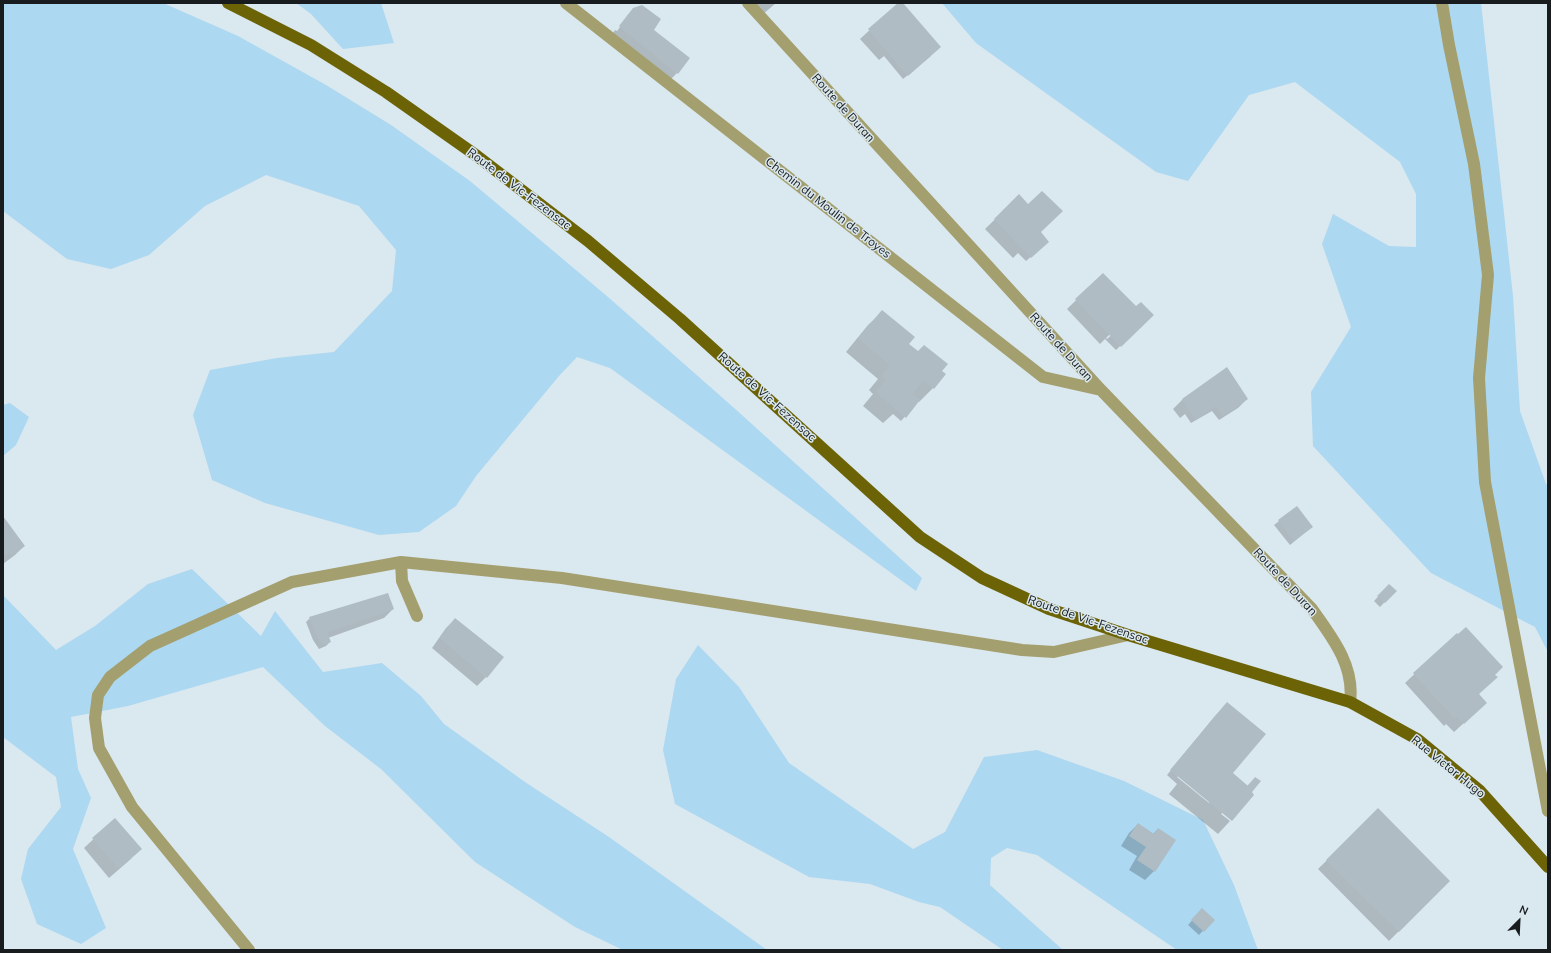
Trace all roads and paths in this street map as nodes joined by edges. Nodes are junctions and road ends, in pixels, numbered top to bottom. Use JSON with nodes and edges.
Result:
{"nodes":[{"id":1,"x":228,"y":3,"type":"edge"},
{"id":2,"x":566,"y":3,"type":"edge"},
{"id":3,"x":748,"y":3,"type":"edge"},
{"id":4,"x":1442,"y":3,"type":"edge"},
{"id":5,"x":1101,"y":390,"type":"junction"},
{"id":6,"x":401,"y":562,"type":"junction"},
{"id":7,"x":417,"y":616,"type":"dead end"},
{"id":8,"x":1128,"y":635,"type":"junction"},
{"id":9,"x":1350,"y":702,"type":"junction"},
{"id":10,"x":1548,"y":811,"type":"edge"},
{"id":11,"x":1548,"y":867,"type":"edge"},
{"id":12,"x":249,"y":950,"type":"edge"}],
"edges":[{"from":1,"to":8,"type":"main road","name":"Route de Vic-Fezensac"},
{"from":2,"to":5,"type":"street","name":"Chemin du Moulin de Troyes"},
{"from":3,"to":5,"type":"street","name":"Route de Duran"},
{"from":4,"to":10,"type":"street"},
{"from":5,"to":9,"type":"street","name":"Route de Duran"},
{"from":6,"to":7,"type":"street"},
{"from":6,"to":8,"type":"street"},
{"from":6,"to":12,"type":"street"},
{"from":8,"to":9,"type":"main road","name":"Route de Vic-Fezensac"},
{"from":9,"to":11,"type":"main road","name":"Rue Victor Hugo"}]}
